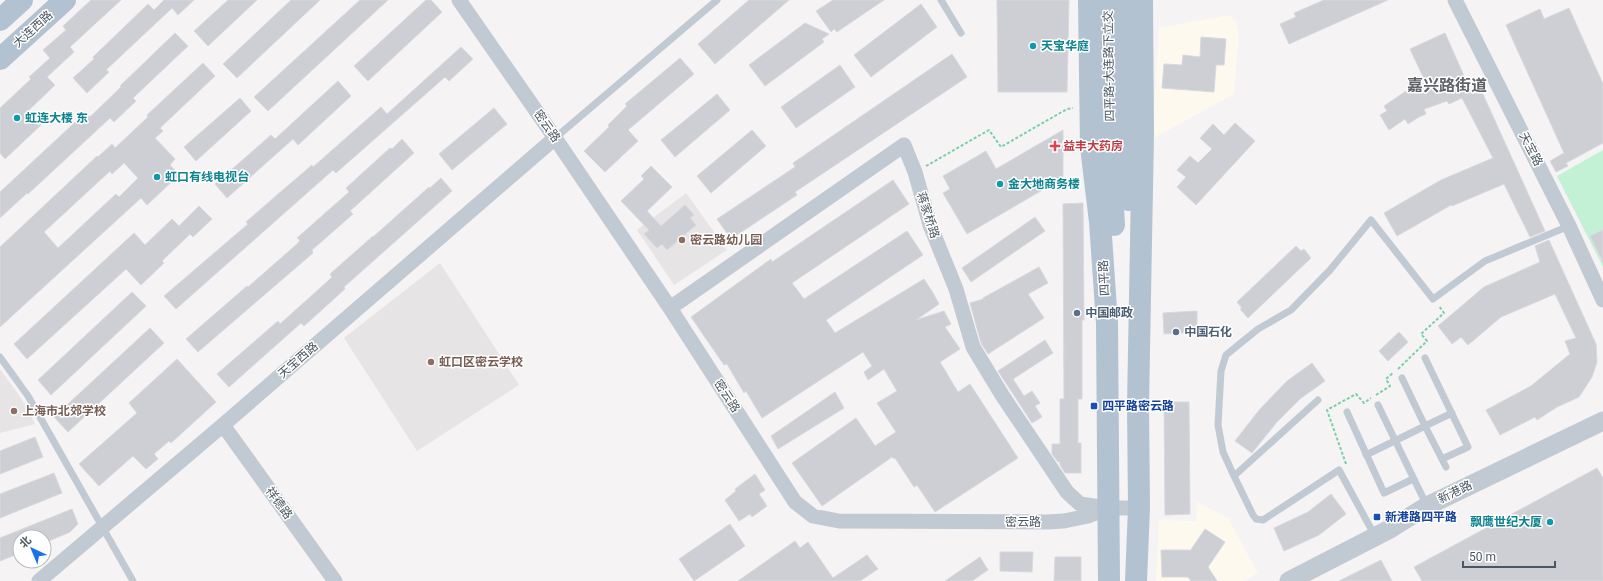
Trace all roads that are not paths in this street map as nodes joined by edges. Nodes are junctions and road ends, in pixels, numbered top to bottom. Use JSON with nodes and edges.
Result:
{"nodes":[{"id":1,"x":65,"y":0,"type":"edge"},
{"id":2,"x":459,"y":0,"type":"edge"},
{"id":3,"x":717,"y":0,"type":"edge"},
{"id":4,"x":941,"y":0,"type":"edge"},
{"id":5,"x":1090,"y":0,"type":"edge"},
{"id":6,"x":1108,"y":0,"type":"edge"},
{"id":7,"x":1126,"y":0,"type":"edge"},
{"id":8,"x":1142,"y":0,"type":"edge"},
{"id":9,"x":1455,"y":0,"type":"edge"},
{"id":10,"x":960,"y":33,"type":"dead end"},
{"id":11,"x":0,"y":59,"type":"edge"},
{"id":12,"x":555,"y":138,"type":"junction"},
{"id":13,"x":1569,"y":226,"type":"junction"},
{"id":14,"x":1603,"y":300,"type":"edge"},
{"id":15,"x":670,"y":308,"type":"junction"},
{"id":16,"x":1140,"y":314,"type":"junction"},
{"id":17,"x":1107,"y":323,"type":"junction"},
{"id":18,"x":0,"y":357,"type":"edge"},
{"id":19,"x":1425,"y":358,"type":"dead end"},
{"id":20,"x":1402,"y":378,"type":"dead end"},
{"id":21,"x":1318,"y":400,"type":"dead end"},
{"id":22,"x":1378,"y":405,"type":"dead end"},
{"id":23,"x":1346,"y":412,"type":"dead end"},
{"id":24,"x":1452,"y":414,"type":"junction"},
{"id":25,"x":1603,"y":421,"type":"edge"},
{"id":26,"x":223,"y":425,"type":"junction"},
{"id":27,"x":1425,"y":426,"type":"junction"},
{"id":28,"x":1395,"y":442,"type":"junction"},
{"id":29,"x":1366,"y":455,"type":"junction"},
{"id":30,"x":1442,"y":459,"type":"junction"},
{"id":31,"x":1446,"y":467,"type":"dead end"},
{"id":32,"x":1234,"y":476,"type":"junction"},
{"id":33,"x":1413,"y":479,"type":"junction"},
{"id":34,"x":1427,"y":506,"type":"junction"},
{"id":35,"x":1109,"y":508,"type":"junction"},
{"id":36,"x":1139,"y":508,"type":"junction"},
{"id":37,"x":102,"y":527,"type":"junction"},
{"id":38,"x":1375,"y":536,"type":"junction"},
{"id":39,"x":39,"y":581,"type":"edge"},
{"id":40,"x":133,"y":581,"type":"edge"},
{"id":41,"x":335,"y":581,"type":"edge"},
{"id":42,"x":1109,"y":581,"type":"edge"},
{"id":43,"x":1136,"y":581,"type":"edge"},
{"id":44,"x":1289,"y":581,"type":"edge"}],
"edges":[{"from":1,"to":11,"type":"main road","name":"大连西路"},
{"from":2,"to":12,"type":"street","name":"密云路"},
{"from":3,"to":12,"type":"lane"},
{"from":4,"to":10,"type":"lane"},
{"from":5,"to":17,"type":"main road","name":"四平路"},
{"from":6,"to":17,"type":"main road","name":"四平路-大连路下立交"},
{"from":7,"to":16,"type":"main road","name":"四平路-大连路下立交"},
{"from":8,"to":16,"type":"main road"},
{"from":9,"to":13,"type":"street","name":"天宝路"},
{"from":12,"to":15,"type":"street","name":"密云路"},
{"from":12,"to":26,"type":"street","name":"天宝西路"},
{"from":13,"to":14,"type":"street","name":"天宝路"},
{"from":13,"to":32,"type":"lane"},
{"from":15,"to":35,"type":"street","name":"密云路"},
{"from":15,"to":35,"type":"street","name":"蒋家桥路"},
{"from":16,"to":36,"type":"main road"},
{"from":17,"to":35,"type":"main road","name":"四平路"},
{"from":18,"to":37,"type":"lane"},
{"from":19,"to":24,"type":"lane"},
{"from":20,"to":27,"type":"lane"},
{"from":21,"to":32,"type":"lane"},
{"from":22,"to":28,"type":"lane"},
{"from":23,"to":29,"type":"lane"},
{"from":24,"to":27,"type":"lane"},
{"from":24,"to":30,"type":"lane"},
{"from":25,"to":34,"type":"street","name":"新港路"},
{"from":26,"to":37,"type":"street","name":"天宝西路"},
{"from":26,"to":41,"type":"street","name":"祥德路"},
{"from":27,"to":28,"type":"lane"},
{"from":27,"to":30,"type":"lane"},
{"from":28,"to":29,"type":"lane"},
{"from":28,"to":33,"type":"lane"},
{"from":29,"to":33,"type":"lane"},
{"from":30,"to":31,"type":"lane"},
{"from":32,"to":38,"type":"lane"},
{"from":33,"to":34,"type":"lane"},
{"from":34,"to":38,"type":"street","name":"新港路"},
{"from":35,"to":36,"type":"street","name":"密云路"},
{"from":35,"to":42,"type":"main road","name":"四平路"},
{"from":36,"to":43,"type":"main road"},
{"from":37,"to":39,"type":"street","name":"天宝西路"},
{"from":37,"to":40,"type":"lane"},
{"from":38,"to":44,"type":"street","name":"新港路"}]}
